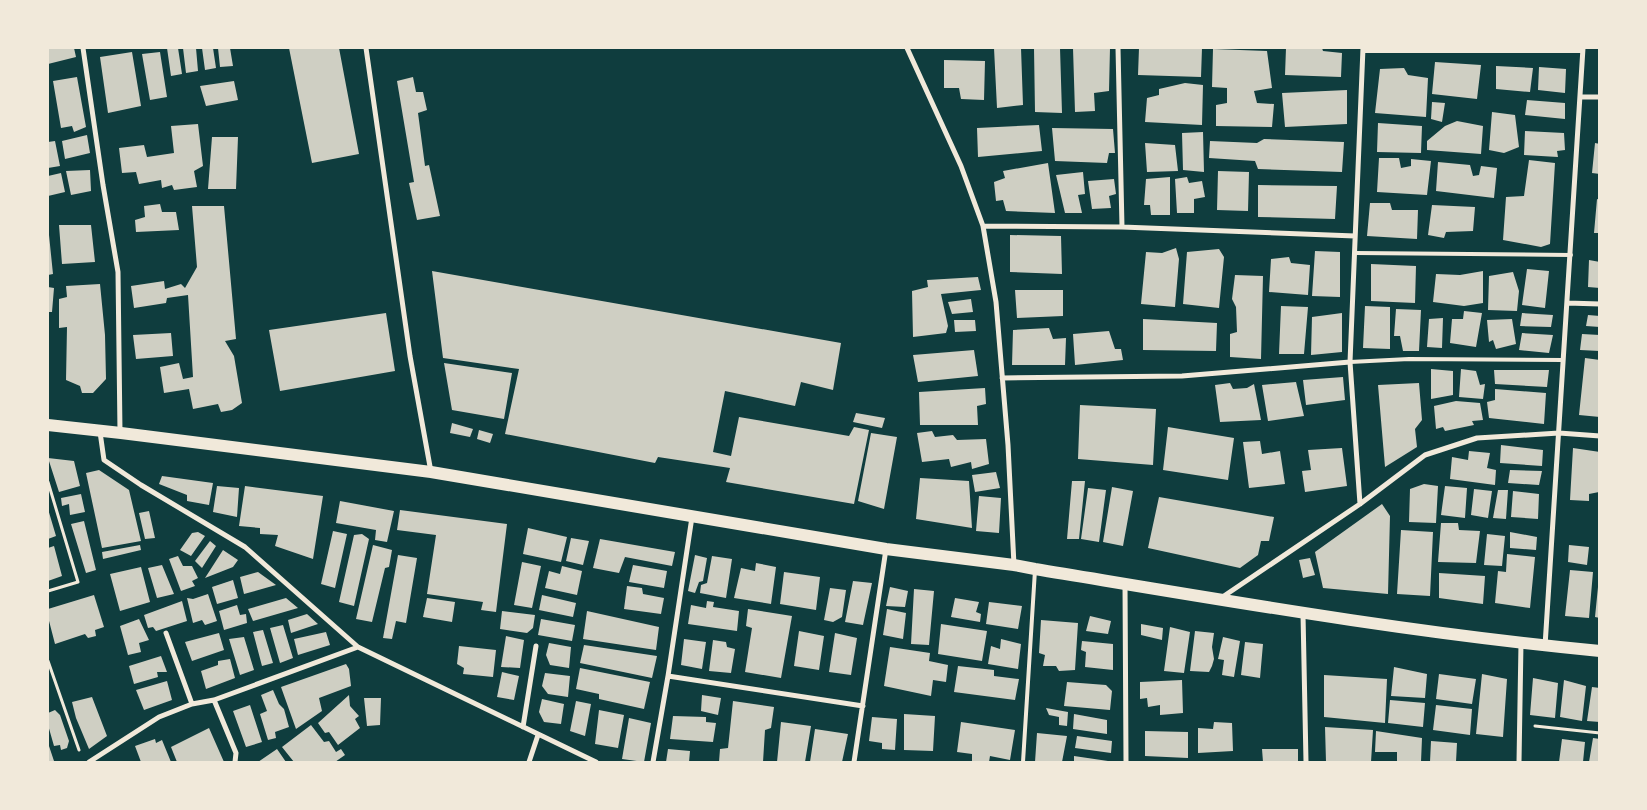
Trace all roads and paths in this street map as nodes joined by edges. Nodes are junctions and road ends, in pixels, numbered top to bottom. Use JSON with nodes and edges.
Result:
{"nodes":[{"id":1,"x":83,"y":48,"type":"edge"},
{"id":2,"x":366,"y":48,"type":"edge"},
{"id":3,"x":908,"y":48,"type":"edge"},
{"id":4,"x":1118,"y":48,"type":"edge"},
{"id":5,"x":1363,"y":49,"type":"edge"},
{"id":6,"x":1583,"y":49,"type":"edge"},
{"id":7,"x":1581,"y":97,"type":"junction"},
{"id":8,"x":1600,"y":97,"type":"edge"},
{"id":9,"x":983,"y":226,"type":"junction"},
{"id":10,"x":1122,"y":228,"type":"junction"},
{"id":11,"x":1355,"y":236,"type":"junction"},
{"id":12,"x":1356,"y":253,"type":"junction"},
{"id":13,"x":1571,"y":255,"type":"junction"},
{"id":14,"x":1567,"y":303,"type":"junction"},
{"id":15,"x":1600,"y":304,"type":"edge"},
{"id":16,"x":1563,"y":360,"type":"junction"},
{"id":17,"x":1350,"y":362,"type":"junction"},
{"id":18,"x":1002,"y":378,"type":"junction"},
{"id":19,"x":48,"y":426,"type":"edge"},
{"id":20,"x":100,"y":432,"type":"junction"},
{"id":21,"x":120,"y":433,"type":"junction"},
{"id":22,"x":1559,"y":433,"type":"junction"},
{"id":23,"x":1600,"y":436,"type":"edge"},
{"id":24,"x":431,"y":472,"type":"junction"},
{"id":25,"x":48,"y":482,"type":"edge"},
{"id":26,"x":1360,"y":504,"type":"junction"},
{"id":27,"x":692,"y":517,"type":"junction"},
{"id":28,"x":886,"y":549,"type":"junction"},
{"id":29,"x":1014,"y":565,"type":"junction"},
{"id":30,"x":1035,"y":569,"type":"junction"},
{"id":31,"x":1125,"y":584,"type":"junction"},
{"id":32,"x":48,"y":592,"type":"edge"},
{"id":33,"x":1220,"y":598,"type":"junction"},
{"id":34,"x":1303,"y":613,"type":"junction"},
{"id":35,"x":166,"y":633,"type":"dead end"},
{"id":36,"x":1521,"y":643,"type":"junction"},
{"id":37,"x":536,"y":646,"type":"dead end"},
{"id":38,"x":1545,"y":646,"type":"junction"},
{"id":39,"x":358,"y":647,"type":"junction"},
{"id":40,"x":1600,"y":651,"type":"edge"},
{"id":41,"x":48,"y":661,"type":"edge"},
{"id":42,"x":668,"y":676,"type":"junction"},
{"id":43,"x":214,"y":700,"type":"junction"},
{"id":44,"x":192,"y":704,"type":"junction"},
{"id":45,"x":863,"y":706,"type":"junction"},
{"id":46,"x":1520,"y":725,"type":"junction"},
{"id":47,"x":523,"y":727,"type":"junction"},
{"id":48,"x":1600,"y":733,"type":"edge"},
{"id":49,"x":538,"y":734,"type":"junction"},
{"id":50,"x":80,"y":753,"type":"dead end"},
{"id":51,"x":88,"y":762,"type":"edge"},
{"id":52,"x":235,"y":762,"type":"edge"},
{"id":53,"x":529,"y":762,"type":"edge"},
{"id":54,"x":596,"y":762,"type":"edge"},
{"id":55,"x":653,"y":762,"type":"edge"},
{"id":56,"x":854,"y":762,"type":"edge"},
{"id":57,"x":1023,"y":762,"type":"edge"},
{"id":58,"x":1126,"y":762,"type":"edge"},
{"id":59,"x":1306,"y":762,"type":"edge"},
{"id":60,"x":1519,"y":762,"type":"edge"}],
"edges":[{"from":1,"to":21,"type":"street"},
{"from":2,"to":24,"type":"street"},
{"from":3,"to":9,"type":"street"},
{"from":4,"to":10,"type":"street"},
{"from":5,"to":6,"type":"lane"},
{"from":5,"to":11,"type":"street"},
{"from":6,"to":7,"type":"street"},
{"from":7,"to":8,"type":"street"},
{"from":7,"to":13,"type":"street"},
{"from":9,"to":10,"type":"street"},
{"from":9,"to":18,"type":"street"},
{"from":10,"to":11,"type":"street"},
{"from":11,"to":12,"type":"street"},
{"from":12,"to":13,"type":"lane"},
{"from":12,"to":17,"type":"street"},
{"from":13,"to":14,"type":"street"},
{"from":14,"to":15,"type":"street"},
{"from":14,"to":16,"type":"street"},
{"from":16,"to":17,"type":"lane"},
{"from":16,"to":22,"type":"street"},
{"from":17,"to":18,"type":"street"},
{"from":17,"to":26,"type":"street"},
{"from":18,"to":29,"type":"street"},
{"from":19,"to":20,"type":"main road"},
{"from":20,"to":21,"type":"main road"},
{"from":20,"to":39,"type":"street"},
{"from":21,"to":24,"type":"main road"},
{"from":22,"to":23,"type":"street"},
{"from":22,"to":26,"type":"street"},
{"from":22,"to":38,"type":"street"},
{"from":24,"to":27,"type":"main road"},
{"from":25,"to":32,"type":"path"},
{"from":26,"to":33,"type":"street"},
{"from":27,"to":28,"type":"main road"},
{"from":27,"to":42,"type":"street"},
{"from":28,"to":29,"type":"main road"},
{"from":28,"to":45,"type":"street"},
{"from":29,"to":30,"type":"main road"},
{"from":30,"to":31,"type":"main road"},
{"from":30,"to":57,"type":"lane"},
{"from":31,"to":33,"type":"main road"},
{"from":31,"to":58,"type":"street"},
{"from":33,"to":34,"type":"main road"},
{"from":34,"to":36,"type":"main road"},
{"from":34,"to":59,"type":"street"},
{"from":35,"to":44,"type":"street"},
{"from":36,"to":38,"type":"main road"},
{"from":36,"to":46,"type":"street"},
{"from":37,"to":47,"type":"street"},
{"from":38,"to":40,"type":"main road"},
{"from":39,"to":43,"type":"street"},
{"from":39,"to":47,"type":"street"},
{"from":41,"to":50,"type":"path"},
{"from":42,"to":45,"type":"street"},
{"from":42,"to":55,"type":"street"},
{"from":43,"to":44,"type":"street"},
{"from":43,"to":52,"type":"street"},
{"from":44,"to":51,"type":"street"},
{"from":45,"to":56,"type":"street"},
{"from":46,"to":48,"type":"path"},
{"from":46,"to":60,"type":"street"},
{"from":47,"to":49,"type":"street"},
{"from":49,"to":53,"type":"street"},
{"from":49,"to":54,"type":"street"}]}
